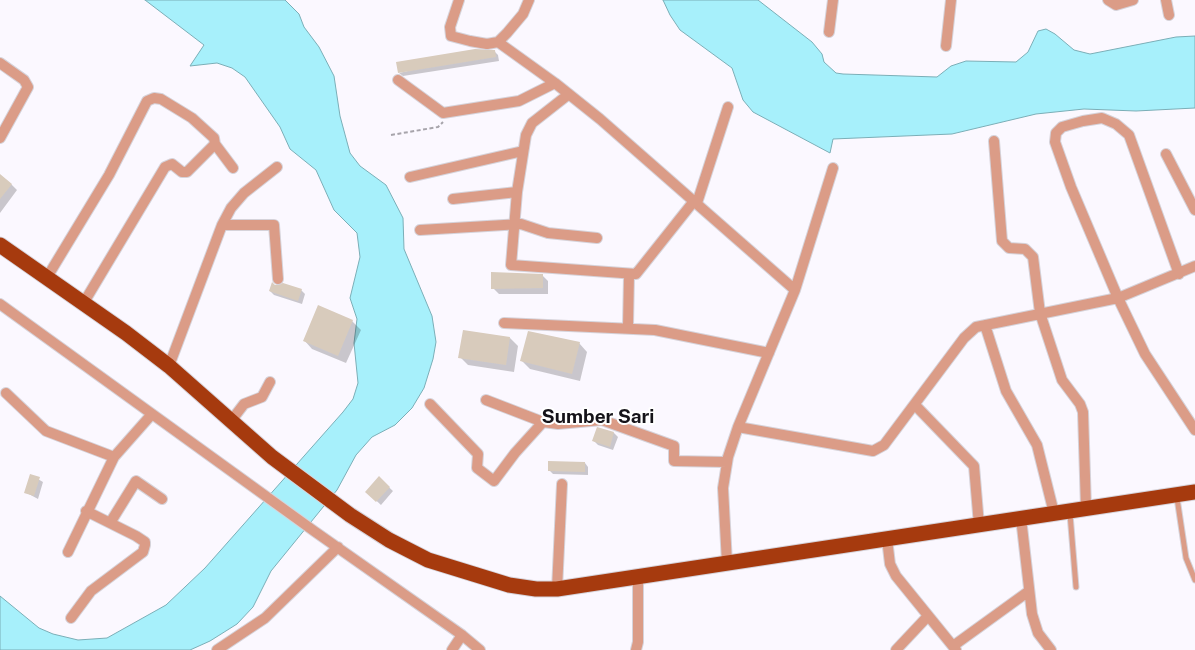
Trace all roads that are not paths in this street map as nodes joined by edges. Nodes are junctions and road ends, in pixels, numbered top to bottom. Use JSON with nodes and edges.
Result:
{"nodes":[{"id":1,"x":459,"y":0,"type":"edge"},
{"id":2,"x":529,"y":0,"type":"edge"},
{"id":3,"x":834,"y":0,"type":"edge"},
{"id":4,"x":952,"y":0,"type":"edge"},
{"id":5,"x":1108,"y":0,"type":"edge"},
{"id":6,"x":1133,"y":0,"type":"edge"},
{"id":7,"x":1166,"y":0,"type":"edge"},
{"id":8,"x":1169,"y":15,"type":"dead end"},
{"id":9,"x":829,"y":32,"type":"dead end"},
{"id":10,"x":498,"y":42,"type":"junction"},
{"id":11,"x":946,"y":46,"type":"dead end"},
{"id":12,"x":0,"y":63,"type":"edge"},
{"id":13,"x":398,"y":80,"type":"dead end"},
{"id":14,"x":555,"y":83,"type":"junction"},
{"id":15,"x":569,"y":94,"type":"junction"},
{"id":16,"x":728,"y":107,"type":"dead end"},
{"id":17,"x":0,"y":138,"type":"edge"},
{"id":18,"x":994,"y":141,"type":"dead end"},
{"id":19,"x":215,"y":144,"type":"junction"},
{"id":20,"x":523,"y":151,"type":"junction"},
{"id":21,"x":1166,"y":154,"type":"dead end"},
{"id":22,"x":277,"y":167,"type":"dead end"},
{"id":23,"x":233,"y":168,"type":"dead end"},
{"id":24,"x":833,"y":168,"type":"dead end"},
{"id":25,"x":410,"y":177,"type":"dead end"},
{"id":26,"x":517,"y":192,"type":"junction"},
{"id":27,"x":453,"y":200,"type":"dead end"},
{"id":28,"x":696,"y":202,"type":"junction"},
{"id":29,"x":1195,"y":210,"type":"edge"},
{"id":30,"x":513,"y":224,"type":"junction"},
{"id":31,"x":222,"y":225,"type":"junction"},
{"id":32,"x":420,"y":230,"type":"dead end"},
{"id":33,"x":596,"y":238,"type":"dead end"},
{"id":34,"x":0,"y":245,"type":"edge"},
{"id":35,"x":1194,"y":268,"type":"edge"},
{"id":36,"x":629,"y":274,"type":"junction"},
{"id":37,"x":1179,"y":274,"type":"junction"},
{"id":38,"x":46,"y":279,"type":"junction"},
{"id":39,"x":278,"y":279,"type":"dead end"},
{"id":40,"x":795,"y":290,"type":"junction"},
{"id":41,"x":1118,"y":298,"type":"junction"},
{"id":42,"x":0,"y":304,"type":"edge"},
{"id":43,"x":83,"y":304,"type":"junction"},
{"id":44,"x":1040,"y":313,"type":"junction"},
{"id":45,"x":504,"y":323,"type":"dead end"},
{"id":46,"x":984,"y":325,"type":"junction"},
{"id":47,"x":628,"y":327,"type":"junction"},
{"id":48,"x":769,"y":353,"type":"junction"},
{"id":49,"x":169,"y":366,"type":"junction"},
{"id":50,"x":270,"y":382,"type":"dead end"},
{"id":51,"x":6,"y":393,"type":"dead end"},
{"id":52,"x":486,"y":400,"type":"dead end"},
{"id":53,"x":430,"y":404,"type":"dead end"},
{"id":54,"x":915,"y":405,"type":"junction"},
{"id":55,"x":152,"y":414,"type":"junction"},
{"id":56,"x":231,"y":421,"type":"junction"},
{"id":57,"x":543,"y":422,"type":"junction"},
{"id":58,"x":738,"y":426,"type":"junction"},
{"id":59,"x":1195,"y":430,"type":"edge"},
{"id":60,"x":114,"y":457,"type":"junction"},
{"id":61,"x":727,"y":462,"type":"junction"},
{"id":62,"x":562,"y":484,"type":"dead end"},
{"id":63,"x":1195,"y":492,"type":"edge"},
{"id":64,"x":1176,"y":495,"type":"junction"},
{"id":65,"x":162,"y":499,"type":"dead end"},
{"id":66,"x":1086,"y":508,"type":"junction"},
{"id":67,"x":86,"y":511,"type":"junction"},
{"id":68,"x":1069,"y":511,"type":"junction"},
{"id":69,"x":1054,"y":513,"type":"junction"},
{"id":70,"x":1021,"y":518,"type":"junction"},
{"id":71,"x":110,"y":523,"type":"junction"},
{"id":72,"x":979,"y":525,"type":"junction"},
{"id":73,"x":887,"y":539,"type":"junction"},
{"id":74,"x":338,"y":547,"type":"junction"},
{"id":75,"x":68,"y":552,"type":"dead end"},
{"id":76,"x":727,"y":564,"type":"junction"},
{"id":77,"x":638,"y":577,"type":"junction"},
{"id":78,"x":1195,"y":580,"type":"edge"},
{"id":79,"x":1076,"y":587,"type":"dead end"},
{"id":80,"x":556,"y":589,"type":"junction"},
{"id":81,"x":1029,"y":592,"type":"junction"},
{"id":82,"x":928,"y":616,"type":"junction"},
{"id":83,"x":71,"y":618,"type":"dead end"},
{"id":84,"x":462,"y":635,"type":"junction"},
{"id":85,"x":954,"y":648,"type":"edge"},
{"id":86,"x":217,"y":650,"type":"edge"},
{"id":87,"x":452,"y":650,"type":"edge"},
{"id":88,"x":480,"y":650,"type":"edge"},
{"id":89,"x":636,"y":650,"type":"edge"},
{"id":90,"x":896,"y":650,"type":"edge"},
{"id":91,"x":1051,"y":650,"type":"edge"}],
"edges":[{"from":1,"to":10,"type":"street"},
{"from":2,"to":10,"type":"street"},
{"from":3,"to":9,"type":"street"},
{"from":4,"to":11,"type":"street"},
{"from":5,"to":6,"type":"street"},
{"from":7,"to":8,"type":"street"},
{"from":10,"to":14,"type":"street"},
{"from":12,"to":17,"type":"street"},
{"from":13,"to":14,"type":"street"},
{"from":14,"to":15,"type":"street"},
{"from":15,"to":20,"type":"street"},
{"from":15,"to":28,"type":"street"},
{"from":16,"to":28,"type":"street"},
{"from":18,"to":44,"type":"street"},
{"from":19,"to":23,"type":"street"},
{"from":19,"to":38,"type":"street"},
{"from":19,"to":43,"type":"street"},
{"from":20,"to":25,"type":"street"},
{"from":20,"to":26,"type":"street"},
{"from":21,"to":29,"type":"street"},
{"from":22,"to":31,"type":"street"},
{"from":24,"to":40,"type":"street"},
{"from":26,"to":27,"type":"street"},
{"from":26,"to":30,"type":"street"},
{"from":28,"to":36,"type":"street"},
{"from":28,"to":40,"type":"street"},
{"from":30,"to":32,"type":"street"},
{"from":30,"to":33,"type":"street"},
{"from":30,"to":36,"type":"street"},
{"from":31,"to":39,"type":"street"},
{"from":31,"to":49,"type":"street"},
{"from":34,"to":38,"type":"highway"},
{"from":35,"to":37,"type":"street"},
{"from":36,"to":47,"type":"street"},
{"from":37,"to":41,"type":"street"},
{"from":37,"to":41,"type":"street"},
{"from":38,"to":43,"type":"highway"},
{"from":40,"to":48,"type":"street"},
{"from":41,"to":44,"type":"street"},
{"from":41,"to":59,"type":"street"},
{"from":42,"to":55,"type":"street"},
{"from":43,"to":49,"type":"highway"},
{"from":44,"to":46,"type":"street"},
{"from":44,"to":66,"type":"street"},
{"from":45,"to":47,"type":"street"},
{"from":46,"to":54,"type":"street"},
{"from":46,"to":69,"type":"street"},
{"from":47,"to":48,"type":"street"},
{"from":48,"to":58,"type":"street"},
{"from":49,"to":56,"type":"highway"},
{"from":50,"to":56,"type":"street"},
{"from":51,"to":60,"type":"street"},
{"from":52,"to":57,"type":"street"},
{"from":53,"to":57,"type":"street"},
{"from":54,"to":58,"type":"street"},
{"from":54,"to":72,"type":"street"},
{"from":55,"to":60,"type":"street"},
{"from":55,"to":74,"type":"street"},
{"from":56,"to":80,"type":"highway"},
{"from":57,"to":61,"type":"street"},
{"from":58,"to":61,"type":"street"},
{"from":60,"to":67,"type":"street"},
{"from":61,"to":76,"type":"street"},
{"from":62,"to":80,"type":"street"},
{"from":63,"to":64,"type":"highway"},
{"from":64,"to":66,"type":"highway"},
{"from":64,"to":78,"type":"lane"},
{"from":65,"to":71,"type":"street"},
{"from":66,"to":68,"type":"highway"},
{"from":67,"to":71,"type":"street"},
{"from":67,"to":75,"type":"street"},
{"from":68,"to":69,"type":"highway"},
{"from":68,"to":79,"type":"lane"},
{"from":69,"to":70,"type":"highway"},
{"from":70,"to":72,"type":"highway"},
{"from":70,"to":81,"type":"street"},
{"from":71,"to":83,"type":"street"},
{"from":72,"to":73,"type":"highway"},
{"from":73,"to":76,"type":"highway"},
{"from":73,"to":82,"type":"street"},
{"from":74,"to":84,"type":"street"},
{"from":74,"to":86,"type":"street"},
{"from":76,"to":77,"type":"highway"},
{"from":77,"to":80,"type":"highway"},
{"from":77,"to":89,"type":"street"},
{"from":81,"to":85,"type":"street"},
{"from":81,"to":91,"type":"street"},
{"from":82,"to":85,"type":"street"},
{"from":82,"to":90,"type":"street"},
{"from":84,"to":87,"type":"street"},
{"from":84,"to":88,"type":"street"}]}
